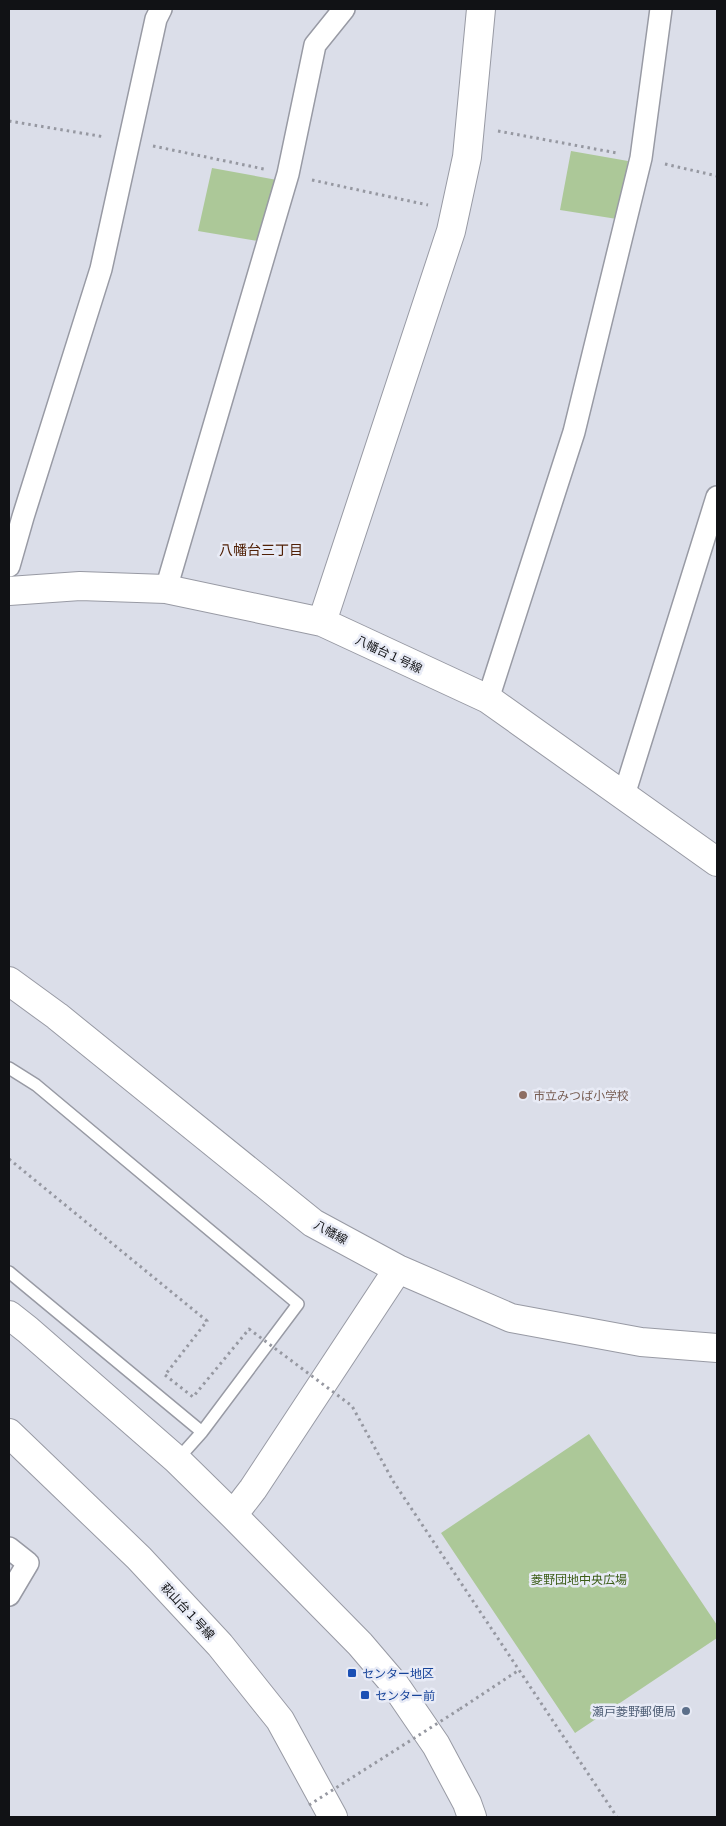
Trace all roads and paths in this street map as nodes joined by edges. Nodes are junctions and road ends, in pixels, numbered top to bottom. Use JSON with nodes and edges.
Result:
{"nodes":[{"id":1,"x":161,"y":9,"type":"edge"},
{"id":2,"x":344,"y":9,"type":"edge"},
{"id":3,"x":482,"y":9,"type":"edge"},
{"id":4,"x":661,"y":9,"type":"edge"},
{"id":5,"x":9,"y":121,"type":"edge"},
{"id":6,"x":470,"y":126,"type":"junction"},
{"id":7,"x":129,"y":141,"type":"junction"},
{"id":8,"x":641,"y":158,"type":"junction"},
{"id":9,"x":288,"y":174,"type":"junction"},
{"id":10,"x":717,"y":176,"type":"edge"},
{"id":11,"x":456,"y":211,"type":"junction"},
{"id":12,"x":717,"y":497,"type":"edge"},
{"id":13,"x":9,"y":566,"type":"edge"},
{"id":14,"x":166,"y":589,"type":"junction"},
{"id":15,"x":9,"y":591,"type":"edge"},
{"id":16,"x":322,"y":622,"type":"junction"},
{"id":17,"x":488,"y":699,"type":"junction"},
{"id":18,"x":624,"y":795,"type":"junction"},
{"id":19,"x":717,"y":862,"type":"edge"},
{"id":20,"x":9,"y":981,"type":"edge"},
{"id":21,"x":9,"y":1068,"type":"edge"},
{"id":22,"x":9,"y":1159,"type":"edge"},
{"id":23,"x":398,"y":1269,"type":"junction"},
{"id":24,"x":9,"y":1272,"type":"edge"},
{"id":25,"x":9,"y":1315,"type":"edge"},
{"id":26,"x":717,"y":1348,"type":"edge"},
{"id":27,"x":202,"y":1432,"type":"junction"},
{"id":28,"x":9,"y":1433,"type":"edge"},
{"id":29,"x":177,"y":1460,"type":"junction"},
{"id":30,"x":233,"y":1515,"type":"junction"},
{"id":31,"x":9,"y":1548,"type":"edge"},
{"id":32,"x":9,"y":1595,"type":"edge"},
{"id":33,"x":519,"y":1670,"type":"junction"},
{"id":34,"x":309,"y":1805,"type":"dead end"},
{"id":35,"x":333,"y":1817,"type":"edge"},
{"id":36,"x":472,"y":1817,"type":"edge"},
{"id":37,"x":618,"y":1817,"type":"edge"}],
"edges":[{"from":1,"to":7,"type":"street"},
{"from":2,"to":9,"type":"street"},
{"from":3,"to":6,"type":"street"},
{"from":4,"to":8,"type":"street"},
{"from":5,"to":7,"type":"path"},
{"from":6,"to":8,"type":"path"},
{"from":6,"to":11,"type":"street"},
{"from":7,"to":9,"type":"path"},
{"from":7,"to":13,"type":"street"},
{"from":8,"to":10,"type":"path"},
{"from":8,"to":17,"type":"street"},
{"from":9,"to":11,"type":"path"},
{"from":9,"to":14,"type":"street"},
{"from":11,"to":16,"type":"street"},
{"from":12,"to":18,"type":"street"},
{"from":14,"to":15,"type":"street","name":"八幡台１号線"},
{"from":14,"to":16,"type":"street","name":"八幡台１号線"},
{"from":16,"to":17,"type":"street","name":"八幡台１号線"},
{"from":17,"to":18,"type":"street","name":"八幡台１号線"},
{"from":18,"to":19,"type":"street","name":"八幡台１号線"},
{"from":20,"to":23,"type":"street","name":"八幡線"},
{"from":21,"to":27,"type":"lane"},
{"from":22,"to":33,"type":"path","bridge":true},
{"from":23,"to":26,"type":"street","name":"八幡線"},
{"from":23,"to":30,"type":"street"},
{"from":24,"to":27,"type":"lane"},
{"from":25,"to":29,"type":"street"},
{"from":27,"to":29,"type":"lane"},
{"from":28,"to":35,"type":"street","name":"萩山台１号線"},
{"from":29,"to":30,"type":"street"},
{"from":30,"to":36,"type":"street"},
{"from":31,"to":32,"type":"street"},
{"from":33,"to":34,"type":"path","bridge":true},
{"from":33,"to":37,"type":"path"}]}
